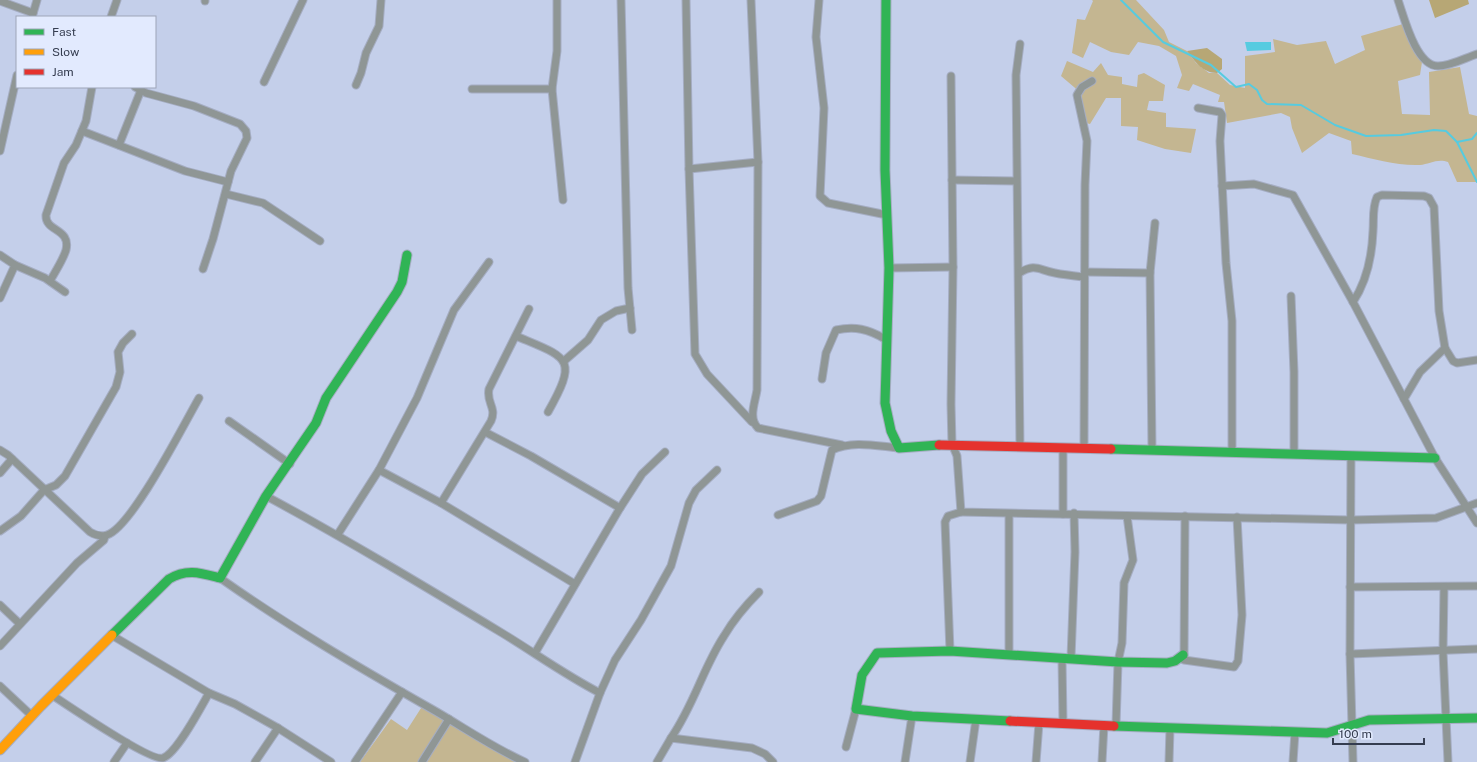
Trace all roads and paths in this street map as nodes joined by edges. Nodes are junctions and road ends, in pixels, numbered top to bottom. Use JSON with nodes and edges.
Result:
{"nodes":[{"id":1,"x":0,"y":0,"type":"edge"},
{"id":2,"x":37,"y":0,"type":"edge"},
{"id":3,"x":117,"y":0,"type":"edge"},
{"id":4,"x":303,"y":0,"type":"edge"},
{"id":5,"x":381,"y":0,"type":"edge"},
{"id":6,"x":557,"y":0,"type":"edge"},
{"id":7,"x":621,"y":0,"type":"edge"},
{"id":8,"x":686,"y":0,"type":"edge"},
{"id":9,"x":751,"y":0,"type":"edge"},
{"id":10,"x":819,"y":0,"type":"edge"},
{"id":11,"x":886,"y":0,"type":"edge"},
{"id":12,"x":1398,"y":0,"type":"edge"},
{"id":13,"x":32,"y":15,"type":"edge"},
{"id":14,"x":111,"y":16,"type":"edge"},
{"id":15,"x":1020,"y":44,"type":"dead end"},
{"id":16,"x":1477,"y":54,"type":"edge"},
{"id":17,"x":951,"y":76,"type":"dead end"},
{"id":18,"x":16,"y":80,"type":"edge"},
{"id":19,"x":1092,"y":81,"type":"dead end"},
{"id":20,"x":264,"y":82,"type":"dead end"},
{"id":21,"x":356,"y":85,"type":"dead end"},
{"id":22,"x":92,"y":88,"type":"edge"},
{"id":23,"x":138,"y":89,"type":"edge"},
{"id":24,"x":472,"y":89,"type":"dead end"},
{"id":25,"x":552,"y":89,"type":"junction"},
{"id":26,"x":1198,"y":108,"type":"dead end"},
{"id":27,"x":82,"y":131,"type":"junction"},
{"id":28,"x":119,"y":145,"type":"junction"},
{"id":29,"x":0,"y":151,"type":"edge"},
{"id":30,"x":758,"y":162,"type":"junction"},
{"id":31,"x":688,"y":169,"type":"junction"},
{"id":32,"x":952,"y":180,"type":"junction"},
{"id":33,"x":1016,"y":181,"type":"junction"},
{"id":34,"x":228,"y":182,"type":"junction"},
{"id":35,"x":1222,"y":186,"type":"junction"},
{"id":36,"x":226,"y":194,"type":"junction"},
{"id":37,"x":563,"y":200,"type":"dead end"},
{"id":38,"x":887,"y":215,"type":"junction"},
{"id":39,"x":1155,"y":223,"type":"dead end"},
{"id":40,"x":320,"y":241,"type":"dead end"},
{"id":41,"x":407,"y":255,"type":"dead end"},
{"id":42,"x":0,"y":256,"type":"edge"},
{"id":43,"x":489,"y":262,"type":"dead end"},
{"id":44,"x":15,"y":265,"type":"junction"},
{"id":45,"x":953,"y":267,"type":"junction"},
{"id":46,"x":889,"y":268,"type":"junction"},
{"id":47,"x":203,"y":269,"type":"dead end"},
{"id":48,"x":1019,"y":273,"type":"junction"},
{"id":49,"x":1150,"y":273,"type":"junction"},
{"id":50,"x":1084,"y":275,"type":"junction"},
{"id":51,"x":50,"y":281,"type":"junction"},
{"id":52,"x":65,"y":292,"type":"dead end"},
{"id":53,"x":1291,"y":296,"type":"dead end"},
{"id":54,"x":0,"y":298,"type":"edge"},
{"id":55,"x":1353,"y":302,"type":"junction"},
{"id":56,"x":630,"y":308,"type":"junction"},
{"id":57,"x":529,"y":309,"type":"dead end"},
{"id":58,"x":632,"y":330,"type":"dead end"},
{"id":59,"x":132,"y":334,"type":"dead end"},
{"id":60,"x":516,"y":336,"type":"junction"},
{"id":61,"x":885,"y":339,"type":"junction"},
{"id":62,"x":1445,"y":348,"type":"junction"},
{"id":63,"x":1477,"y":360,"type":"edge"},
{"id":64,"x":564,"y":361,"type":"junction"},
{"id":65,"x":822,"y":379,"type":"dead end"},
{"id":66,"x":199,"y":398,"type":"dead end"},
{"id":67,"x":1404,"y":399,"type":"junction"},
{"id":68,"x":548,"y":412,"type":"dead end"},
{"id":69,"x":229,"y":421,"type":"dead end"},
{"id":70,"x":753,"y":423,"type":"junction"},
{"id":71,"x":485,"y":432,"type":"junction"},
{"id":72,"x":952,"y":444,"type":"junction"},
{"id":73,"x":842,"y":445,"type":"junction"},
{"id":74,"x":1020,"y":447,"type":"junction"},
{"id":75,"x":899,"y":448,"type":"junction"},
{"id":76,"x":1062,"y":448,"type":"junction"},
{"id":77,"x":1084,"y":448,"type":"junction"},
{"id":78,"x":1152,"y":449,"type":"junction"},
{"id":79,"x":0,"y":450,"type":"edge"},
{"id":80,"x":666,"y":452,"type":"dead end"},
{"id":81,"x":1232,"y":452,"type":"junction"},
{"id":82,"x":1294,"y":453,"type":"junction"},
{"id":83,"x":1351,"y":456,"type":"junction"},
{"id":84,"x":1435,"y":458,"type":"junction"},
{"id":85,"x":12,"y":459,"type":"junction"},
{"id":86,"x":290,"y":464,"type":"junction"},
{"id":87,"x":379,"y":470,"type":"junction"},
{"id":88,"x":717,"y":470,"type":"dead end"},
{"id":89,"x":0,"y":473,"type":"edge"},
{"id":90,"x":44,"y":490,"type":"junction"},
{"id":91,"x":266,"y":496,"type":"junction"},
{"id":92,"x":441,"y":503,"type":"junction"},
{"id":93,"x":1477,"y":503,"type":"edge"},
{"id":94,"x":620,"y":508,"type":"junction"},
{"id":95,"x":1468,"y":508,"type":"junction"},
{"id":96,"x":961,"y":512,"type":"junction"},
{"id":97,"x":1009,"y":514,"type":"junction"},
{"id":98,"x":1063,"y":514,"type":"junction"},
{"id":99,"x":1074,"y":514,"type":"junction"},
{"id":100,"x":778,"y":515,"type":"dead end"},
{"id":101,"x":1127,"y":516,"type":"junction"},
{"id":102,"x":1185,"y":516,"type":"junction"},
{"id":103,"x":1237,"y":517,"type":"junction"},
{"id":104,"x":1351,"y":520,"type":"junction"},
{"id":105,"x":1477,"y":523,"type":"edge"},
{"id":106,"x":0,"y":531,"type":"edge"},
{"id":107,"x":338,"y":534,"type":"junction"},
{"id":108,"x":105,"y":536,"type":"junction"},
{"id":109,"x":220,"y":578,"type":"junction"},
{"id":110,"x":575,"y":584,"type":"junction"},
{"id":111,"x":1477,"y":586,"type":"edge"},
{"id":112,"x":1350,"y":587,"type":"junction"},
{"id":113,"x":1444,"y":587,"type":"junction"},
{"id":114,"x":759,"y":592,"type":"dead end"},
{"id":115,"x":0,"y":605,"type":"edge"},
{"id":116,"x":20,"y":624,"type":"junction"},
{"id":117,"x":113,"y":636,"type":"junction"},
{"id":118,"x":0,"y":646,"type":"edge"},
{"id":119,"x":1477,"y":649,"type":"edge"},
{"id":120,"x":950,"y":651,"type":"junction"},
{"id":121,"x":1443,"y":652,"type":"junction"},
{"id":122,"x":535,"y":654,"type":"junction"},
{"id":123,"x":1009,"y":654,"type":"junction"},
{"id":124,"x":1350,"y":654,"type":"junction"},
{"id":125,"x":1183,"y":655,"type":"junction"},
{"id":126,"x":1067,"y":658,"type":"junction"},
{"id":127,"x":1118,"y":662,"type":"junction"},
{"id":128,"x":0,"y":686,"type":"edge"},
{"id":129,"x":402,"y":692,"type":"junction"},
{"id":130,"x":209,"y":693,"type":"junction"},
{"id":131,"x":600,"y":693,"type":"junction"},
{"id":132,"x":52,"y":695,"type":"junction"},
{"id":133,"x":856,"y":709,"type":"junction"},
{"id":134,"x":31,"y":715,"type":"junction"},
{"id":135,"x":912,"y":716,"type":"junction"},
{"id":136,"x":1477,"y":718,"type":"edge"},
{"id":137,"x":449,"y":719,"type":"junction"},
{"id":138,"x":976,"y":719,"type":"junction"},
{"id":139,"x":1447,"y":720,"type":"junction"},
{"id":140,"x":1039,"y":723,"type":"junction"},
{"id":141,"x":1063,"y":723,"type":"junction"},
{"id":142,"x":1104,"y":725,"type":"junction"},
{"id":143,"x":1116,"y":725,"type":"junction"},
{"id":144,"x":1352,"y":726,"type":"junction"},
{"id":145,"x":278,"y":728,"type":"junction"},
{"id":146,"x":1170,"y":728,"type":"junction"},
{"id":147,"x":1295,"y":732,"type":"junction"},
{"id":148,"x":671,"y":738,"type":"junction"},
{"id":149,"x":128,"y":743,"type":"junction"},
{"id":150,"x":846,"y":747,"type":"dead end"},
{"id":151,"x":0,"y":750,"type":"edge"},
{"id":152,"x":114,"y":762,"type":"edge"},
{"id":153,"x":255,"y":762,"type":"edge"},
{"id":154,"x":331,"y":762,"type":"edge"},
{"id":155,"x":355,"y":762,"type":"edge"},
{"id":156,"x":422,"y":762,"type":"edge"},
{"id":157,"x":525,"y":762,"type":"edge"},
{"id":158,"x":575,"y":762,"type":"edge"},
{"id":159,"x":657,"y":762,"type":"edge"},
{"id":160,"x":773,"y":762,"type":"edge"},
{"id":161,"x":905,"y":762,"type":"edge"},
{"id":162,"x":970,"y":762,"type":"edge"},
{"id":163,"x":1036,"y":762,"type":"edge"},
{"id":164,"x":1102,"y":762,"type":"edge"},
{"id":165,"x":1169,"y":762,"type":"edge"},
{"id":166,"x":1293,"y":762,"type":"edge"},
{"id":167,"x":1353,"y":762,"type":"edge"},
{"id":168,"x":1448,"y":762,"type":"edge"}],
"edges":[{"from":1,"to":13,"type":"street"},
{"from":2,"to":13,"type":"street"},
{"from":3,"to":14,"type":"street"},
{"from":4,"to":20,"type":"street"},
{"from":5,"to":21,"type":"street"},
{"from":6,"to":25,"type":"street"},
{"from":7,"to":56,"type":"street"},
{"from":8,"to":31,"type":"street"},
{"from":9,"to":30,"type":"street"},
{"from":10,"to":38,"type":"street"},
{"from":11,"to":38,"type":"street"},
{"from":12,"to":16,"type":"street"},
{"from":15,"to":33,"type":"street"},
{"from":17,"to":32,"type":"street"},
{"from":18,"to":29,"type":"street"},
{"from":19,"to":50,"type":"street"},
{"from":22,"to":27,"type":"street"},
{"from":23,"to":28,"type":"street"},
{"from":23,"to":34,"type":"street"},
{"from":24,"to":25,"type":"street"},
{"from":25,"to":37,"type":"street"},
{"from":26,"to":35,"type":"street"},
{"from":27,"to":28,"type":"street"},
{"from":27,"to":51,"type":"street"},
{"from":28,"to":34,"type":"street"},
{"from":30,"to":31,"type":"street"},
{"from":30,"to":70,"type":"street"},
{"from":31,"to":70,"type":"street"},
{"from":32,"to":33,"type":"street"},
{"from":32,"to":45,"type":"street"},
{"from":33,"to":48,"type":"street"},
{"from":34,"to":36,"type":"street"},
{"from":35,"to":55,"type":"street"},
{"from":35,"to":81,"type":"street"},
{"from":36,"to":40,"type":"street"},
{"from":36,"to":47,"type":"street"},
{"from":38,"to":46,"type":"street"},
{"from":39,"to":49,"type":"street"},
{"from":41,"to":86,"type":"street"},
{"from":42,"to":44,"type":"street"},
{"from":43,"to":87,"type":"street"},
{"from":44,"to":51,"type":"street"},
{"from":44,"to":54,"type":"street"},
{"from":45,"to":46,"type":"street"},
{"from":45,"to":72,"type":"street"},
{"from":46,"to":61,"type":"street"},
{"from":48,"to":50,"type":"street"},
{"from":48,"to":74,"type":"street"},
{"from":49,"to":50,"type":"street"},
{"from":49,"to":78,"type":"street"},
{"from":50,"to":77,"type":"street"},
{"from":51,"to":52,"type":"street"},
{"from":53,"to":82,"type":"street"},
{"from":55,"to":62,"type":"street"},
{"from":55,"to":67,"type":"street"},
{"from":56,"to":58,"type":"street"},
{"from":56,"to":64,"type":"street"},
{"from":57,"to":60,"type":"street"},
{"from":59,"to":90,"type":"street"},
{"from":60,"to":64,"type":"street"},
{"from":60,"to":71,"type":"street"},
{"from":61,"to":65,"type":"street"},
{"from":61,"to":75,"type":"street"},
{"from":62,"to":63,"type":"street"},
{"from":62,"to":67,"type":"street"},
{"from":64,"to":68,"type":"street"},
{"from":66,"to":108,"type":"street"},
{"from":67,"to":84,"type":"street"},
{"from":69,"to":86,"type":"street"},
{"from":70,"to":73,"type":"street"},
{"from":71,"to":92,"type":"street"},
{"from":71,"to":94,"type":"street"},
{"from":72,"to":74,"type":"street"},
{"from":72,"to":75,"type":"street"},
{"from":72,"to":96,"type":"street"},
{"from":73,"to":75,"type":"street"},
{"from":73,"to":100,"type":"street"},
{"from":74,"to":76,"type":"street"},
{"from":76,"to":77,"type":"street"},
{"from":76,"to":98,"type":"street"},
{"from":77,"to":78,"type":"street"},
{"from":78,"to":81,"type":"street"},
{"from":79,"to":85,"type":"street"},
{"from":80,"to":94,"type":"street"},
{"from":81,"to":82,"type":"street"},
{"from":82,"to":83,"type":"street"},
{"from":83,"to":84,"type":"street"},
{"from":83,"to":104,"type":"street"},
{"from":84,"to":95,"type":"street"},
{"from":85,"to":89,"type":"street"},
{"from":85,"to":90,"type":"street"},
{"from":86,"to":91,"type":"street"},
{"from":87,"to":92,"type":"street"},
{"from":87,"to":107,"type":"street"},
{"from":88,"to":131,"type":"street"},
{"from":90,"to":106,"type":"street"},
{"from":90,"to":108,"type":"street"},
{"from":91,"to":107,"type":"street"},
{"from":91,"to":109,"type":"street"},
{"from":92,"to":110,"type":"street"},
{"from":93,"to":95,"type":"street"},
{"from":94,"to":110,"type":"street"},
{"from":95,"to":104,"type":"street"},
{"from":95,"to":105,"type":"street"},
{"from":96,"to":97,"type":"street"},
{"from":96,"to":120,"type":"street"},
{"from":97,"to":98,"type":"street"},
{"from":97,"to":123,"type":"street"},
{"from":98,"to":99,"type":"street"},
{"from":99,"to":101,"type":"street"},
{"from":99,"to":126,"type":"street"},
{"from":101,"to":102,"type":"street"},
{"from":101,"to":127,"type":"street"},
{"from":102,"to":103,"type":"street"},
{"from":102,"to":125,"type":"street"},
{"from":103,"to":104,"type":"street"},
{"from":103,"to":125,"type":"street"},
{"from":104,"to":112,"type":"street"},
{"from":107,"to":122,"type":"street"},
{"from":108,"to":116,"type":"street"},
{"from":109,"to":117,"type":"street"},
{"from":109,"to":129,"type":"street"},
{"from":110,"to":122,"type":"street"},
{"from":111,"to":113,"type":"street"},
{"from":112,"to":113,"type":"street"},
{"from":112,"to":124,"type":"street"},
{"from":113,"to":121,"type":"street"},
{"from":114,"to":148,"type":"street"},
{"from":115,"to":116,"type":"street"},
{"from":116,"to":118,"type":"street"},
{"from":117,"to":130,"type":"street"},
{"from":117,"to":132,"type":"street"},
{"from":119,"to":121,"type":"street"},
{"from":120,"to":123,"type":"street"},
{"from":120,"to":133,"type":"street"},
{"from":121,"to":124,"type":"street"},
{"from":121,"to":139,"type":"street"},
{"from":122,"to":131,"type":"street"},
{"from":123,"to":126,"type":"street"},
{"from":124,"to":144,"type":"street"},
{"from":125,"to":127,"type":"street"},
{"from":126,"to":127,"type":"street"},
{"from":126,"to":141,"type":"street"},
{"from":127,"to":143,"type":"street"},
{"from":128,"to":134,"type":"street"},
{"from":129,"to":137,"type":"street"},
{"from":129,"to":155,"type":"street"},
{"from":130,"to":145,"type":"street"},
{"from":130,"to":149,"type":"street"},
{"from":131,"to":158,"type":"street"},
{"from":132,"to":134,"type":"street"},
{"from":132,"to":149,"type":"street"},
{"from":133,"to":135,"type":"street"},
{"from":133,"to":150,"type":"street"},
{"from":134,"to":151,"type":"street"},
{"from":135,"to":138,"type":"street"},
{"from":135,"to":161,"type":"street"},
{"from":136,"to":139,"type":"street"},
{"from":137,"to":156,"type":"street"},
{"from":137,"to":157,"type":"street"},
{"from":138,"to":140,"type":"street"},
{"from":138,"to":162,"type":"street"},
{"from":139,"to":144,"type":"street"},
{"from":139,"to":168,"type":"street"},
{"from":140,"to":141,"type":"street"},
{"from":140,"to":163,"type":"street"},
{"from":141,"to":142,"type":"street"},
{"from":142,"to":143,"type":"street"},
{"from":142,"to":164,"type":"street"},
{"from":143,"to":146,"type":"street"},
{"from":144,"to":147,"type":"street"},
{"from":144,"to":167,"type":"street"},
{"from":145,"to":153,"type":"street"},
{"from":145,"to":154,"type":"street"},
{"from":146,"to":147,"type":"street"},
{"from":146,"to":165,"type":"street"},
{"from":147,"to":166,"type":"street"},
{"from":148,"to":159,"type":"street"},
{"from":148,"to":160,"type":"street"},
{"from":149,"to":152,"type":"street"}]}
